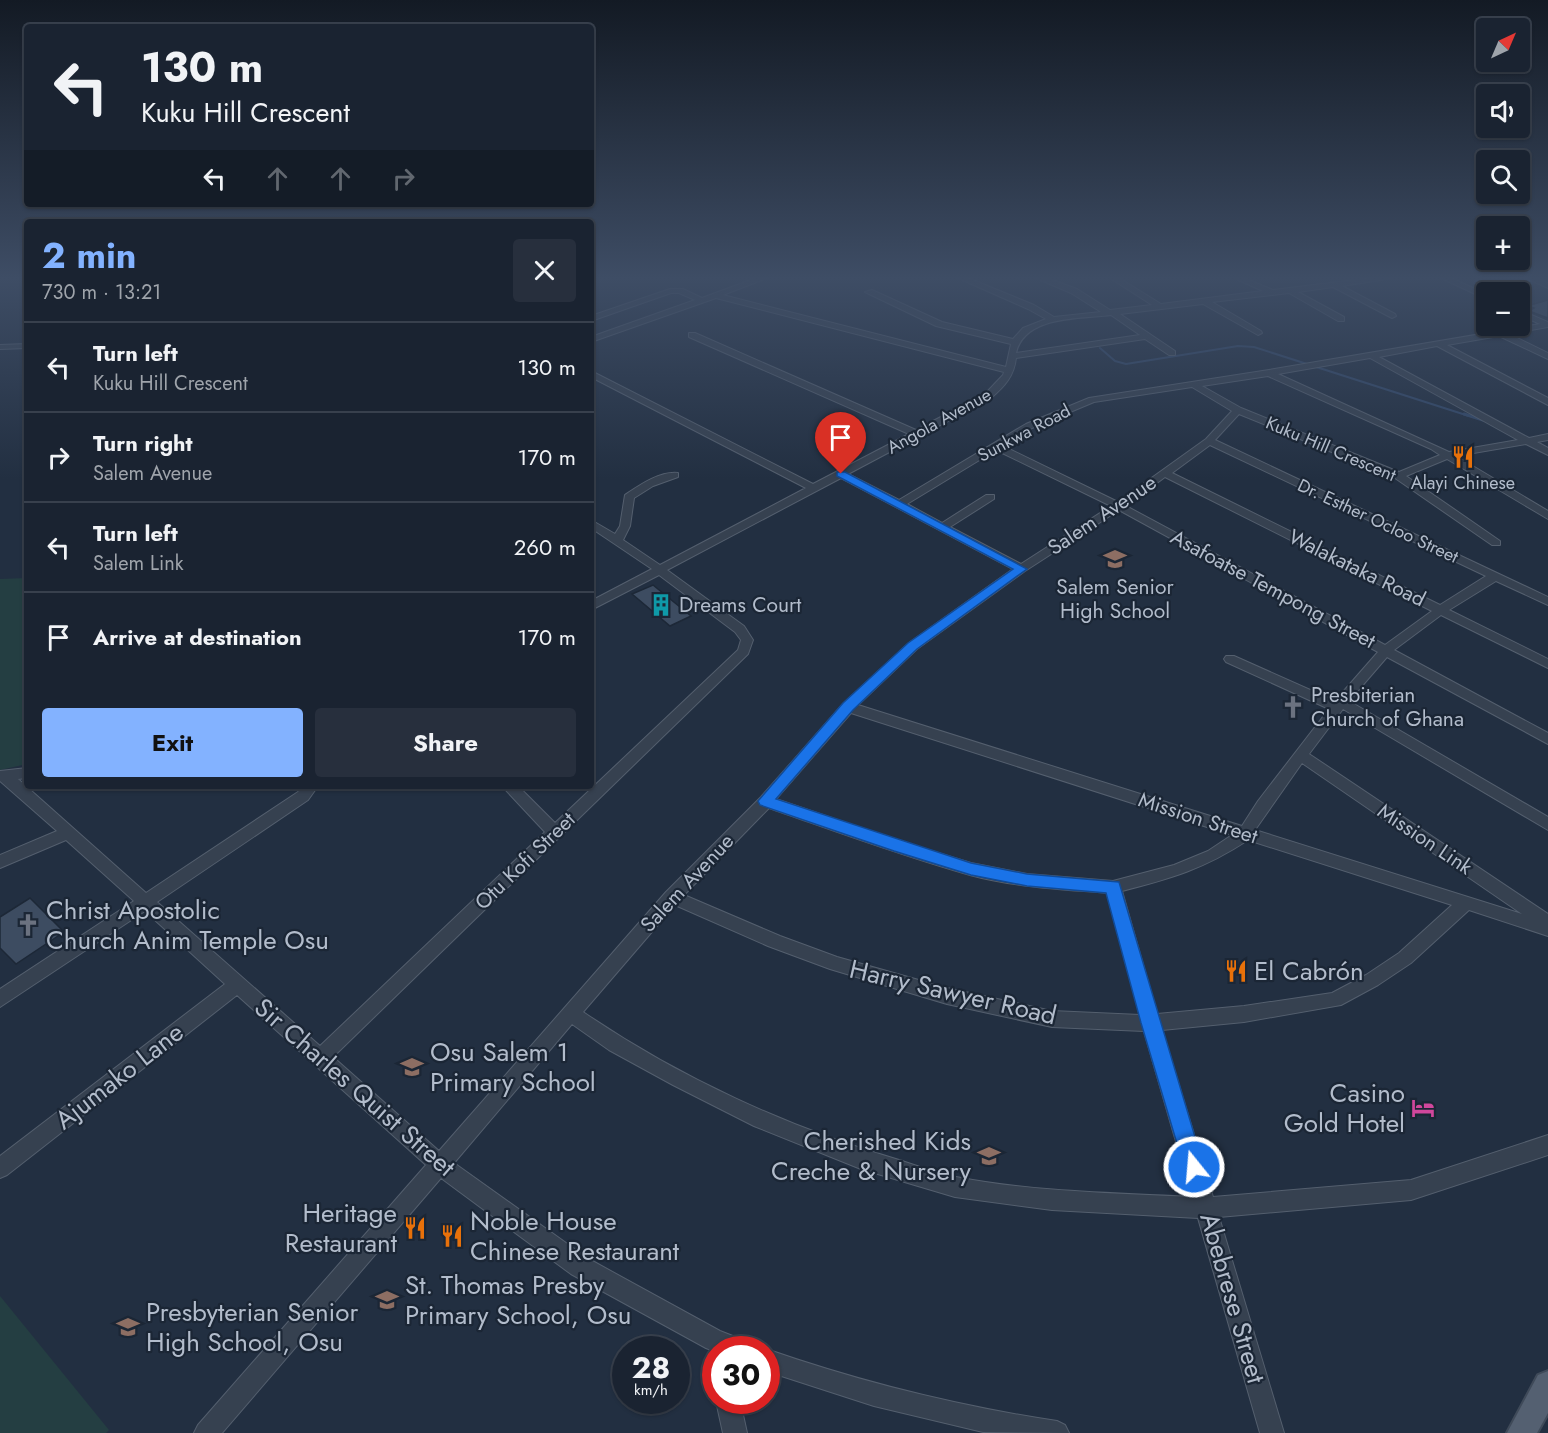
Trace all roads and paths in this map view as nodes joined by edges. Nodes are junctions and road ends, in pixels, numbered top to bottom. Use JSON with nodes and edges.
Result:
{"nodes":[{"id":1,"x":714,"y":345,"type":"edge"},
{"id":2,"x":909,"y":345,"type":"edge"},
{"id":3,"x":1013,"y":345,"type":"edge"},
{"id":4,"x":1087,"y":345,"type":"edge"},
{"id":5,"x":1160,"y":345,"type":"edge"},
{"id":6,"x":1434,"y":345,"type":"edge"},
{"id":7,"x":1442,"y":345,"type":"edge"},
{"id":8,"x":1525,"y":345,"type":"edge"},
{"id":9,"x":24,"y":346,"type":"edge"},
{"id":10,"x":0,"y":347,"type":"edge"},
{"id":11,"x":1172,"y":353,"type":"dead end"},
{"id":12,"x":1370,"y":355,"type":"junction"},
{"id":13,"x":1011,"y":356,"type":"junction"},
{"id":14,"x":1548,"y":356,"type":"edge"},
{"id":15,"x":1010,"y":371,"type":"junction"},
{"id":16,"x":1269,"y":373,"type":"junction"},
{"id":17,"x":594,"y":376,"type":"edge"},
{"id":18,"x":1192,"y":384,"type":"junction"},
{"id":19,"x":1548,"y":402,"type":"edge"},
{"id":20,"x":1238,"y":410,"type":"junction"},
{"id":21,"x":917,"y":434,"type":"junction"},
{"id":22,"x":1548,"y":437,"type":"edge"},
{"id":23,"x":1209,"y":441,"type":"junction"},
{"id":24,"x":1528,"y":441,"type":"junction"},
{"id":25,"x":995,"y":446,"type":"junction"},
{"id":26,"x":1548,"y":452,"type":"edge"},
{"id":27,"x":1448,"y":455,"type":"junction"},
{"id":28,"x":1165,"y":473,"type":"junction"},
{"id":29,"x":841,"y":474,"type":"junction"},
{"id":30,"x":674,"y":475,"type":"dead end"},
{"id":31,"x":1399,"y":476,"type":"junction"},
{"id":32,"x":813,"y":488,"type":"junction"},
{"id":33,"x":990,"y":497,"type":"dead end"},
{"id":34,"x":900,"y":504,"type":"junction"},
{"id":35,"x":1119,"y":506,"type":"junction"},
{"id":36,"x":1548,"y":516,"type":"edge"},
{"id":37,"x":594,"y":525,"type":"edge"},
{"id":38,"x":943,"y":527,"type":"junction"},
{"id":39,"x":617,"y":540,"type":"junction"},
{"id":40,"x":1496,"y":543,"type":"dead end"},
{"id":41,"x":1021,"y":569,"type":"junction"},
{"id":42,"x":660,"y":570,"type":"junction"},
{"id":43,"x":1495,"y":576,"type":"junction"},
{"id":44,"x":1548,"y":601,"type":"edge"},
{"id":45,"x":594,"y":604,"type":"edge"},
{"id":46,"x":1442,"y":609,"type":"junction"},
{"id":47,"x":1386,"y":650,"type":"junction"},
{"id":48,"x":1230,"y":659,"type":"dead end"},
{"id":49,"x":1548,"y":664,"type":"edge"},
{"id":50,"x":1339,"y":704,"type":"junction"},
{"id":51,"x":848,"y":707,"type":"junction"},
{"id":52,"x":1548,"y":739,"type":"edge"},
{"id":53,"x":1302,"y":756,"type":"junction"},
{"id":54,"x":24,"y":773,"type":"edge"},
{"id":55,"x":2,"y":776,"type":"edge"},
{"id":56,"x":309,"y":789,"type":"edge"},
{"id":57,"x":512,"y":789,"type":"edge"},
{"id":58,"x":766,"y":801,"type":"junction"},
{"id":59,"x":1548,"y":824,"type":"edge"},
{"id":60,"x":554,"y":832,"type":"junction"},
{"id":61,"x":67,"y":833,"type":"junction"},
{"id":62,"x":1245,"y":834,"type":"junction"},
{"id":63,"x":0,"y":862,"type":"edge"},
{"id":64,"x":1113,"y":887,"type":"junction"},
{"id":65,"x":672,"y":897,"type":"junction"},
{"id":66,"x":145,"y":901,"type":"junction"},
{"id":67,"x":1466,"y":903,"type":"junction"},
{"id":68,"x":1548,"y":922,"type":"edge"},
{"id":69,"x":1548,"y":929,"type":"edge"},
{"id":70,"x":238,"y":984,"type":"junction"},
{"id":71,"x":0,"y":999,"type":"edge"},
{"id":72,"x":570,"y":1013,"type":"junction"},
{"id":73,"x":1150,"y":1023,"type":"junction"},
{"id":74,"x":320,"y":1058,"type":"junction"},
{"id":75,"x":1548,"y":1145,"type":"edge"},
{"id":76,"x":439,"y":1164,"type":"junction"},
{"id":77,"x":0,"y":1168,"type":"edge"},
{"id":78,"x":1207,"y":1208,"type":"junction"},
{"id":79,"x":702,"y":1337,"type":"edge"},
{"id":80,"x":780,"y":1365,"type":"edge"},
{"id":81,"x":1548,"y":1385,"type":"edge"},
{"id":82,"x":731,"y":1414,"type":"edge"},
{"id":83,"x":1534,"y":1423,"type":"edge"},
{"id":84,"x":206,"y":1433,"type":"edge"},
{"id":85,"x":735,"y":1433,"type":"edge"},
{"id":86,"x":1057,"y":1433,"type":"edge"},
{"id":87,"x":1272,"y":1433,"type":"edge"}],
"edges":[{"from":1,"to":21,"type":"street"},
{"from":2,"to":15,"type":"street"},
{"from":3,"to":13,"type":"street","name":"Angola Avenue"},
{"from":4,"to":13,"type":"street"},
{"from":5,"to":11,"type":"street"},
{"from":6,"to":12,"type":"street","name":"Sunkwa Road"},
{"from":7,"to":19,"type":"street"},
{"from":8,"to":14,"type":"street"},
{"from":9,"to":10,"type":"street"},
{"from":12,"to":16,"type":"street","name":"Sunkwa Road"},
{"from":12,"to":24,"type":"street"},
{"from":13,"to":15,"type":"street","name":"Angola Avenue"},
{"from":15,"to":21,"type":"street","name":"Angola Avenue"},
{"from":16,"to":18,"type":"street","name":"Sunkwa Road"},
{"from":16,"to":27,"type":"street"},
{"from":17,"to":32,"type":"street"},
{"from":18,"to":20,"type":"street","name":"Kuku Hill Crescent"},
{"from":18,"to":25,"type":"street","name":"Sunkwa Road"},
{"from":20,"to":23,"type":"street","name":"Salem Avenue"},
{"from":20,"to":31,"type":"street","name":"Kuku Hill Crescent"},
{"from":21,"to":29,"type":"street","name":"Angola Avenue"},
{"from":22,"to":24,"type":"street"},
{"from":23,"to":28,"type":"street","name":"Salem Avenue"},
{"from":23,"to":43,"type":"street","name":"Dr. Esther Ocloo Street"},
{"from":24,"to":26,"type":"street"},
{"from":24,"to":27,"type":"street"},
{"from":25,"to":34,"type":"street","name":"Sunkwa Road"},
{"from":25,"to":35,"type":"street","name":"Asafoatse Tempong Street"},
{"from":27,"to":31,"type":"street"},
{"from":27,"to":36,"type":"street"},
{"from":28,"to":35,"type":"street","name":"Salem Avenue"},
{"from":28,"to":46,"type":"street","name":"Walakataka Road"},
{"from":29,"to":32,"type":"street","name":"Angola Avenue"},
{"from":29,"to":34,"type":"street"},
{"from":30,"to":39,"type":"street"},
{"from":31,"to":40,"type":"street","name":"Kuku Hill Crescent"},
{"from":32,"to":42,"type":"street","name":"Angola Avenue"},
{"from":33,"to":38,"type":"street"},
{"from":34,"to":38,"type":"street"},
{"from":35,"to":41,"type":"street","name":"Salem Avenue"},
{"from":35,"to":47,"type":"street","name":"Asafoatse Tempong Street"},
{"from":37,"to":39,"type":"street","name":"Otu Kofi Street"},
{"from":38,"to":41,"type":"street"},
{"from":39,"to":42,"type":"street","name":"Otu Kofi Street"},
{"from":41,"to":51,"type":"street","name":"Salem Avenue"},
{"from":42,"to":45,"type":"street","name":"Angola Avenue"},
{"from":42,"to":60,"type":"street","name":"Otu Kofi Street"},
{"from":43,"to":44,"type":"street","name":"Dr. Esther Ocloo Street"},
{"from":43,"to":46,"type":"street"},
{"from":46,"to":47,"type":"street"},
{"from":46,"to":49,"type":"street","name":"Walakataka Road"},
{"from":47,"to":50,"type":"street"},
{"from":47,"to":52,"type":"street","name":"Asafoatse Tempong Street"},
{"from":48,"to":50,"type":"street"},
{"from":50,"to":53,"type":"street"},
{"from":50,"to":59,"type":"street"},
{"from":51,"to":58,"type":"street","name":"Salem Avenue"},
{"from":51,"to":62,"type":"street","name":"Mission Street"},
{"from":53,"to":62,"type":"street"},
{"from":53,"to":68,"type":"street","name":"Mission Link"},
{"from":54,"to":55,"type":"street"},
{"from":55,"to":61,"type":"street","name":"Sir Charles Quist Street"},
{"from":56,"to":66,"type":"street"},
{"from":57,"to":60,"type":"street"},
{"from":58,"to":64,"type":"street"},
{"from":58,"to":65,"type":"street","name":"Salem Avenue"},
{"from":60,"to":74,"type":"street","name":"Otu Kofi Street"},
{"from":61,"to":63,"type":"street"},
{"from":61,"to":66,"type":"street","name":"Sir Charles Quist Street"},
{"from":62,"to":64,"type":"street"},
{"from":62,"to":67,"type":"street","name":"Mission Street"},
{"from":64,"to":73,"type":"street","name":"Abebrese Street"},
{"from":65,"to":72,"type":"street","name":"Salem Avenue"},
{"from":65,"to":73,"type":"street","name":"Harry Sawyer Road"},
{"from":66,"to":70,"type":"street","name":"Sir Charles Quist Street"},
{"from":66,"to":71,"type":"street"},
{"from":67,"to":69,"type":"street","name":"Mission Street"},
{"from":67,"to":73,"type":"street","name":"Harry Sawyer Road"},
{"from":70,"to":74,"type":"street","name":"Sir Charles Quist Street"},
{"from":70,"to":77,"type":"street","name":"Ajumako Lane"},
{"from":72,"to":76,"type":"street","name":"Salem Avenue"},
{"from":72,"to":78,"type":"street"},
{"from":73,"to":78,"type":"street","name":"Abebrese Street"},
{"from":74,"to":76,"type":"street","name":"Sir Charles Quist Street"},
{"from":75,"to":78,"type":"street"},
{"from":76,"to":79,"type":"street","name":"Sir Charles Quist Street"},
{"from":76,"to":84,"type":"street","name":"Salem Avenue"},
{"from":78,"to":87,"type":"street","name":"Abebrese Street"},
{"from":80,"to":86,"type":"street"},
{"from":81,"to":83,"type":"main road"},
{"from":82,"to":85,"type":"street"}]}
